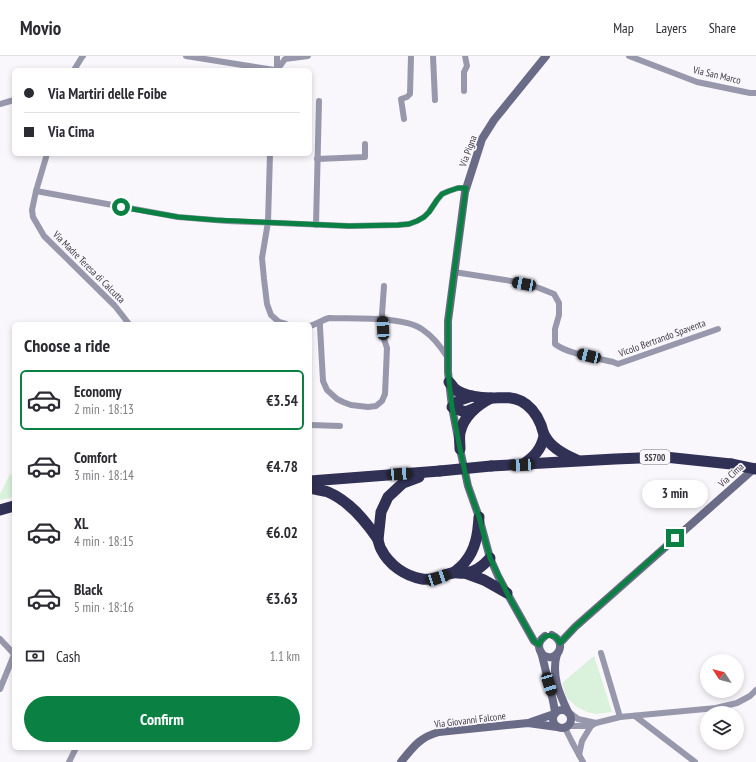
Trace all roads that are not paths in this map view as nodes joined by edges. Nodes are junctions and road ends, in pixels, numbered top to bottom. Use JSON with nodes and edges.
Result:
{"nodes":[{"id":1,"x":83,"y":56,"type":"edge"},
{"id":2,"x":186,"y":56,"type":"edge"},
{"id":3,"x":277,"y":56,"type":"edge"},
{"id":4,"x":308,"y":56,"type":"edge"},
{"id":5,"x":411,"y":56,"type":"edge"},
{"id":6,"x":433,"y":56,"type":"edge"},
{"id":7,"x":465,"y":56,"type":"edge"},
{"id":8,"x":546,"y":56,"type":"edge"},
{"id":9,"x":629,"y":56,"type":"edge"},
{"id":10,"x":75,"y":68,"type":"edge"},
{"id":11,"x":263,"y":68,"type":"edge"},
{"id":12,"x":276,"y":68,"type":"edge"},
{"id":13,"x":278,"y":68,"type":"edge"},
{"id":14,"x":464,"y":91,"type":"dead end"},
{"id":15,"x":756,"y":93,"type":"edge"},
{"id":16,"x":435,"y":100,"type":"dead end"},
{"id":17,"x":12,"y":101,"type":"edge"},
{"id":18,"x":319,"y":101,"type":"dead end"},
{"id":19,"x":0,"y":104,"type":"edge"},
{"id":20,"x":404,"y":119,"type":"dead end"},
{"id":21,"x":365,"y":144,"type":"dead end"},
{"id":22,"x":46,"y":156,"type":"edge"},
{"id":23,"x":270,"y":156,"type":"edge"},
{"id":24,"x":317,"y":159,"type":"junction"},
{"id":25,"x":466,"y":188,"type":"junction"},
{"id":26,"x":36,"y":191,"type":"junction"},
{"id":27,"x":268,"y":222,"type":"junction"},
{"id":28,"x":316,"y":224,"type":"junction"},
{"id":29,"x":454,"y":272,"type":"junction"},
{"id":30,"x":384,"y":286,"type":"dead end"},
{"id":31,"x":272,"y":315,"type":"junction"},
{"id":32,"x":382,"y":320,"type":"junction"},
{"id":33,"x":127,"y":322,"type":"edge"},
{"id":34,"x":272,"y":322,"type":"edge"},
{"id":35,"x":279,"y":322,"type":"edge"},
{"id":36,"x":320,"y":322,"type":"junction"},
{"id":37,"x":312,"y":325,"type":"edge"},
{"id":38,"x":718,"y":329,"type":"dead end"},
{"id":39,"x":448,"y":358,"type":"junction"},
{"id":40,"x":449,"y":382,"type":"junction"},
{"id":41,"x":472,"y":396,"type":"junction"},
{"id":42,"x":491,"y":398,"type":"junction"},
{"id":43,"x":452,"y":407,"type":"junction"},
{"id":44,"x":475,"y":408,"type":"junction"},
{"id":45,"x":312,"y":424,"type":"edge"},
{"id":46,"x":340,"y":426,"type":"dead end"},
{"id":47,"x":544,"y":436,"type":"junction"},
{"id":48,"x":460,"y":449,"type":"junction"},
{"id":49,"x":580,"y":461,"type":"junction"},
{"id":50,"x":522,"y":465,"type":"junction"},
{"id":51,"x":756,"y":466,"type":"edge"},
{"id":52,"x":756,"y":470,"type":"edge"},
{"id":53,"x":435,"y":472,"type":"junction"},
{"id":54,"x":312,"y":481,"type":"edge"},
{"id":55,"x":312,"y":488,"type":"edge"},
{"id":56,"x":12,"y":507,"type":"edge"},
{"id":57,"x":0,"y":510,"type":"edge"},
{"id":58,"x":479,"y":517,"type":"junction"},
{"id":59,"x":378,"y":540,"type":"junction"},
{"id":60,"x":490,"y":558,"type":"junction"},
{"id":61,"x":465,"y":568,"type":"junction"},
{"id":62,"x":507,"y":593,"type":"junction"},
{"id":63,"x":527,"y":627,"type":"junction"},
{"id":64,"x":575,"y":627,"type":"junction"},
{"id":65,"x":549,"y":636,"type":"junction"},
{"id":66,"x":0,"y":639,"type":"edge"},
{"id":67,"x":560,"y":643,"type":"junction"},
{"id":68,"x":540,"y":648,"type":"junction"},
{"id":69,"x":12,"y":652,"type":"edge"},
{"id":70,"x":601,"y":653,"type":"dead end"},
{"id":71,"x":557,"y":654,"type":"junction"},
{"id":72,"x":12,"y":659,"type":"edge"},
{"id":73,"x":0,"y":689,"type":"edge"},
{"id":74,"x":756,"y":690,"type":"edge"},
{"id":75,"x":569,"y":712,"type":"junction"},
{"id":76,"x":555,"y":714,"type":"junction"},
{"id":77,"x":635,"y":716,"type":"junction"},
{"id":78,"x":620,"y":717,"type":"junction"},
{"id":79,"x":528,"y":723,"type":"junction"},
{"id":80,"x":594,"y":725,"type":"junction"},
{"id":81,"x":556,"y":727,"type":"junction"},
{"id":82,"x":567,"y":727,"type":"junction"},
{"id":83,"x":75,"y":750,"type":"edge"},
{"id":84,"x":579,"y":755,"type":"junction"},
{"id":85,"x":69,"y":762,"type":"edge"},
{"id":86,"x":400,"y":762,"type":"edge"},
{"id":87,"x":582,"y":762,"type":"edge"},
{"id":88,"x":695,"y":762,"type":"edge"}],
"edges":[{"from":1,"to":10,"type":"street"},
{"from":2,"to":11,"type":"street"},
{"from":3,"to":12,"type":"street"},
{"from":4,"to":13,"type":"street"},
{"from":5,"to":20,"type":"street"},
{"from":6,"to":16,"type":"street"},
{"from":7,"to":14,"type":"street"},
{"from":8,"to":25,"type":"street","name":"Via Pigna"},
{"from":9,"to":15,"type":"street","name":"Via San Marco"},
{"from":17,"to":19,"type":"street"},
{"from":18,"to":24,"type":"street"},
{"from":21,"to":24,"type":"street"},
{"from":22,"to":26,"type":"street","name":"Via Madre Teresa di Calcutta"},
{"from":23,"to":27,"type":"street"},
{"from":24,"to":28,"type":"street"},
{"from":25,"to":28,"type":"street"},
{"from":25,"to":29,"type":"street","name":"Via Pigna"},
{"from":26,"to":27,"type":"street"},
{"from":26,"to":33,"type":"street","name":"Via Madre Teresa di Calcutta"},
{"from":27,"to":28,"type":"street"},
{"from":27,"to":31,"type":"street"},
{"from":29,"to":38,"type":"street","name":"Vicolo Bertrando Spaventa"},
{"from":29,"to":39,"type":"street","name":"Via Pigna"},
{"from":30,"to":32,"type":"street"},
{"from":31,"to":34,"type":"street"},
{"from":31,"to":35,"type":"street"},
{"from":32,"to":36,"type":"street"},
{"from":32,"to":36,"type":"street"},
{"from":32,"to":39,"type":"street"},
{"from":36,"to":37,"type":"street"},
{"from":39,"to":40,"type":"street","name":"Via Pigna"},
{"from":40,"to":41,"type":"highway","number":"SS700"},
{"from":40,"to":43,"type":"street","name":"Via Pigna"},
{"from":41,"to":42,"type":"highway","number":"SS700"},
{"from":41,"to":43,"type":"highway"},
{"from":42,"to":44,"type":"highway"},
{"from":42,"to":47,"type":"highway","number":"SS700"},
{"from":43,"to":44,"type":"highway"},
{"from":43,"to":48,"type":"street","name":"Via Pigna"},
{"from":44,"to":48,"type":"highway"},
{"from":45,"to":46,"type":"street"},
{"from":47,"to":49,"type":"highway","number":"SS700"},
{"from":47,"to":50,"type":"highway"},
{"from":48,"to":58,"type":"street","name":"Via Pigna"},
{"from":49,"to":50,"type":"highway","number":"SS700"},
{"from":49,"to":52,"type":"highway","number":"SS700","bridge":true},
{"from":50,"to":53,"type":"highway","number":"SS700","bridge":true},
{"from":51,"to":64,"type":"street","name":"Via Cima"},
{"from":53,"to":54,"type":"highway","number":"SS700"},
{"from":53,"to":59,"type":"highway","number":"SS700"},
{"from":55,"to":59,"type":"highway"},
{"from":56,"to":57,"type":"highway"},
{"from":58,"to":60,"type":"street","name":"Via Pigna"},
{"from":58,"to":61,"type":"highway"},
{"from":59,"to":61,"type":"highway"},
{"from":60,"to":61,"type":"highway"},
{"from":60,"to":62,"type":"street","name":"Via Pigna"},
{"from":61,"to":62,"type":"highway"},
{"from":62,"to":63,"type":"street","name":"Via Pigna"},
{"from":63,"to":65,"type":"street"},
{"from":63,"to":68,"type":"street","name":"Via Pigna"},
{"from":64,"to":65,"type":"street","name":"Via Cima"},
{"from":64,"to":67,"type":"street","name":"Via Cima"},
{"from":65,"to":67,"type":"street"},
{"from":65,"to":68,"type":"street"},
{"from":66,"to":69,"type":"street"},
{"from":67,"to":71,"type":"street"},
{"from":68,"to":71,"type":"street"},
{"from":68,"to":76,"type":"street","name":"Via Pigna"},
{"from":70,"to":78,"type":"street"},
{"from":71,"to":75,"type":"street"},
{"from":72,"to":73,"type":"street"},
{"from":74,"to":77,"type":"street"},
{"from":75,"to":76,"type":"street"},
{"from":75,"to":80,"type":"street"},
{"from":75,"to":82,"type":"street"},
{"from":76,"to":79,"type":"street","name":"Via Giovanni Falcone"},
{"from":76,"to":81,"type":"street"},
{"from":77,"to":78,"type":"street"},
{"from":77,"to":88,"type":"street"},
{"from":78,"to":80,"type":"street"},
{"from":79,"to":81,"type":"street","name":"Via Giovanni Falcone"},
{"from":79,"to":86,"type":"street","name":"Via Giovanni Falcone"},
{"from":80,"to":82,"type":"street"},
{"from":80,"to":84,"type":"street"},
{"from":81,"to":82,"type":"street"},
{"from":82,"to":84,"type":"street"},
{"from":83,"to":85,"type":"street"},
{"from":84,"to":87,"type":"street"}]}
